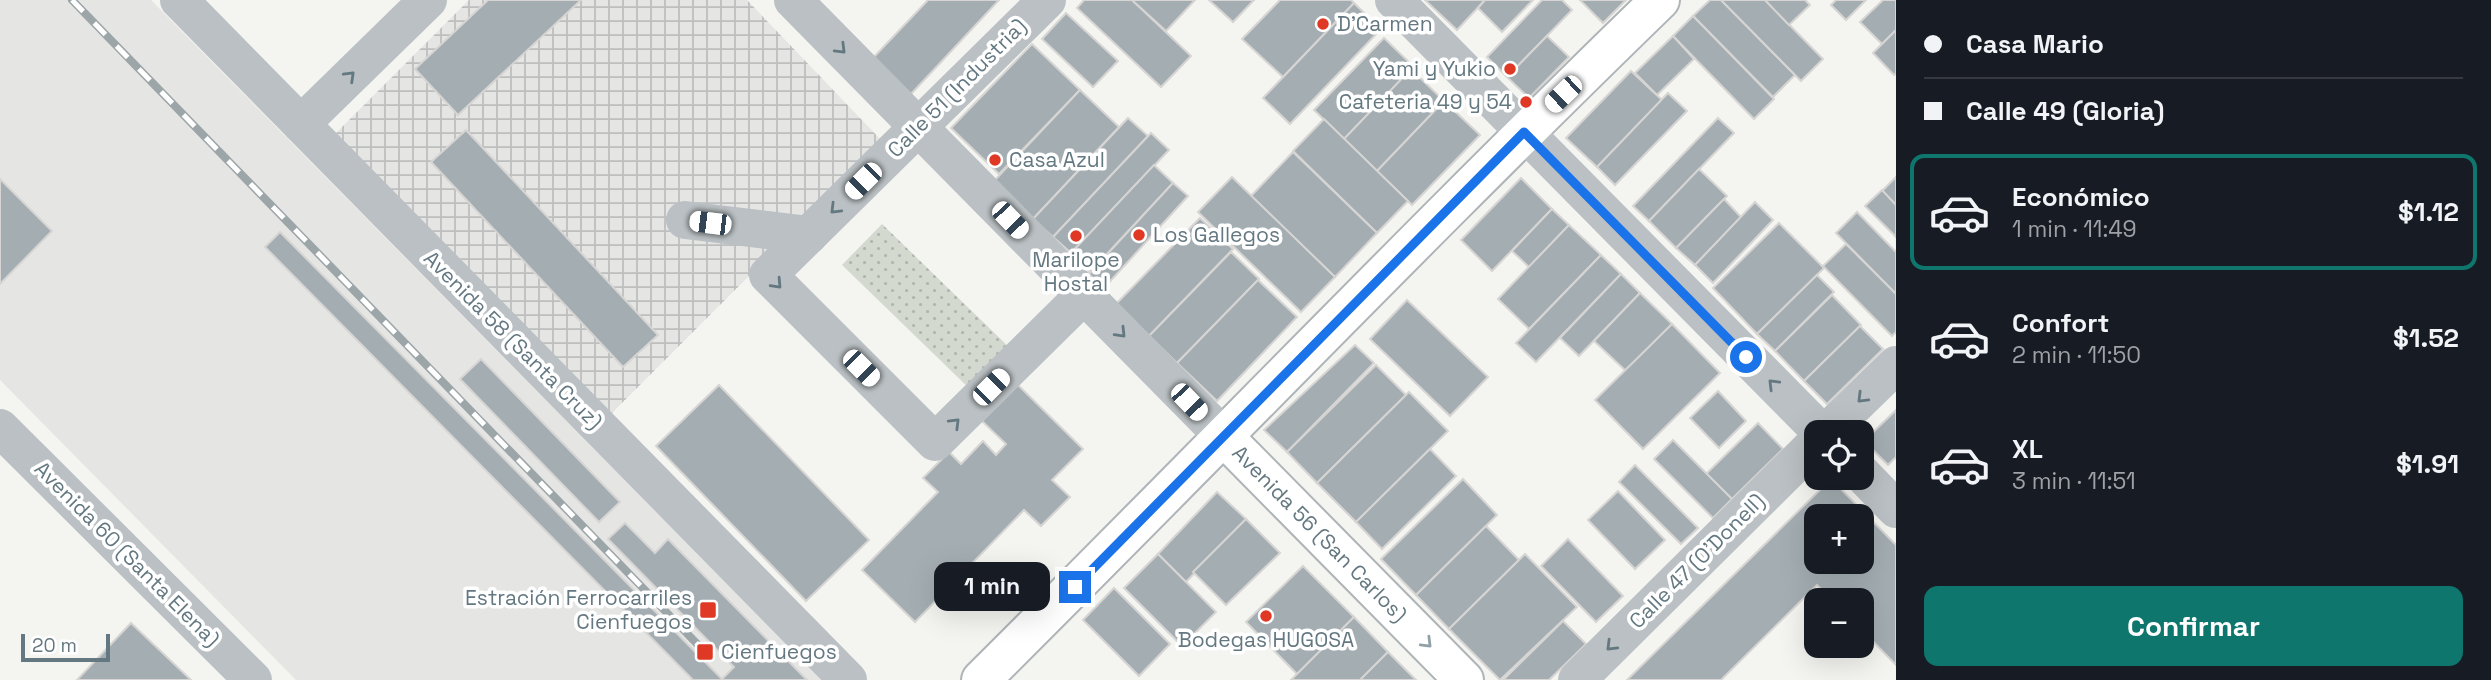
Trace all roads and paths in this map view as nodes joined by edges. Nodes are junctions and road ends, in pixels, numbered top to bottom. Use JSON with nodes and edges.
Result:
{"nodes":[{"id":1,"x":179,"y":0,"type":"edge"},
{"id":2,"x":428,"y":0,"type":"edge"},
{"id":3,"x":793,"y":0,"type":"edge"},
{"id":4,"x":1047,"y":0,"type":"edge"},
{"id":5,"x":1394,"y":0,"type":"edge"},
{"id":6,"x":1660,"y":0,"type":"edge"},
{"id":7,"x":301,"y":124,"type":"junction"},
{"id":8,"x":918,"y":127,"type":"junction"},
{"id":9,"x":1524,"y":132,"type":"junction"},
{"id":10,"x":685,"y":220,"type":"dead end"},
{"id":11,"x":808,"y":235,"type":"junction"},
{"id":12,"x":1084,"y":295,"type":"junction"},
{"id":13,"x":1896,"y":365,"type":"edge"},
{"id":14,"x":1809,"y":420,"type":"edge"},
{"id":15,"x":1839,"y":420,"type":"edge"},
{"id":16,"x":3,"y":437,"type":"edge"},
{"id":17,"x":1224,"y":437,"type":"junction"},
{"id":18,"x":1804,"y":455,"type":"edge"},
{"id":19,"x":1874,"y":486,"type":"edge"},
{"id":20,"x":1896,"y":509,"type":"edge"},
{"id":21,"x":253,"y":680,"type":"edge"},
{"id":22,"x":848,"y":680,"type":"edge"},
{"id":23,"x":981,"y":680,"type":"edge"},
{"id":24,"x":1464,"y":680,"type":"edge"},
{"id":25,"x":1577,"y":680,"type":"edge"}],
"edges":[{"from":1,"to":7,"type":"street","name":"Avenida 58 (Santa Cruz)"},
{"from":7,"to":2,"type":"street","one_way":true},
{"from":3,"to":8,"type":"street","name":"Avenida 56 (San Carlos)","one_way":true},
{"from":4,"to":8,"type":"street","name":"Calle 51 (Industria)"},
{"from":5,"to":9,"type":"street"},
{"from":6,"to":9,"type":"main road"},
{"from":7,"to":22,"type":"street","name":"Avenida 58 (Santa Cruz)"},
{"from":8,"to":11,"type":"street","name":"Calle 51 (Industria)","one_way":true},
{"from":8,"to":12,"type":"street","name":"Avenida 56 (San Carlos)"},
{"from":14,"to":9,"type":"street","one_way":true},
{"from":9,"to":17,"type":"main road"},
{"from":10,"to":11,"type":"street"},
{"from":11,"to":12,"type":"street","name":"Calle 51 (Industria)","one_way":true},
{"from":12,"to":17,"type":"street","name":"Avenida 56 (San Carlos)","one_way":true},
{"from":13,"to":15,"type":"street","one_way":true},
{"from":16,"to":21,"type":"street","name":"Avenida 60 (Santa Elena)"},
{"from":17,"to":23,"type":"main road"},
{"from":17,"to":24,"type":"main road","name":"Avenida 56 (San Carlos)","one_way":true},
{"from":18,"to":25,"type":"street","name":"Calle 47 (O'Donell)","one_way":true},
{"from":19,"to":20,"type":"street"}]}
